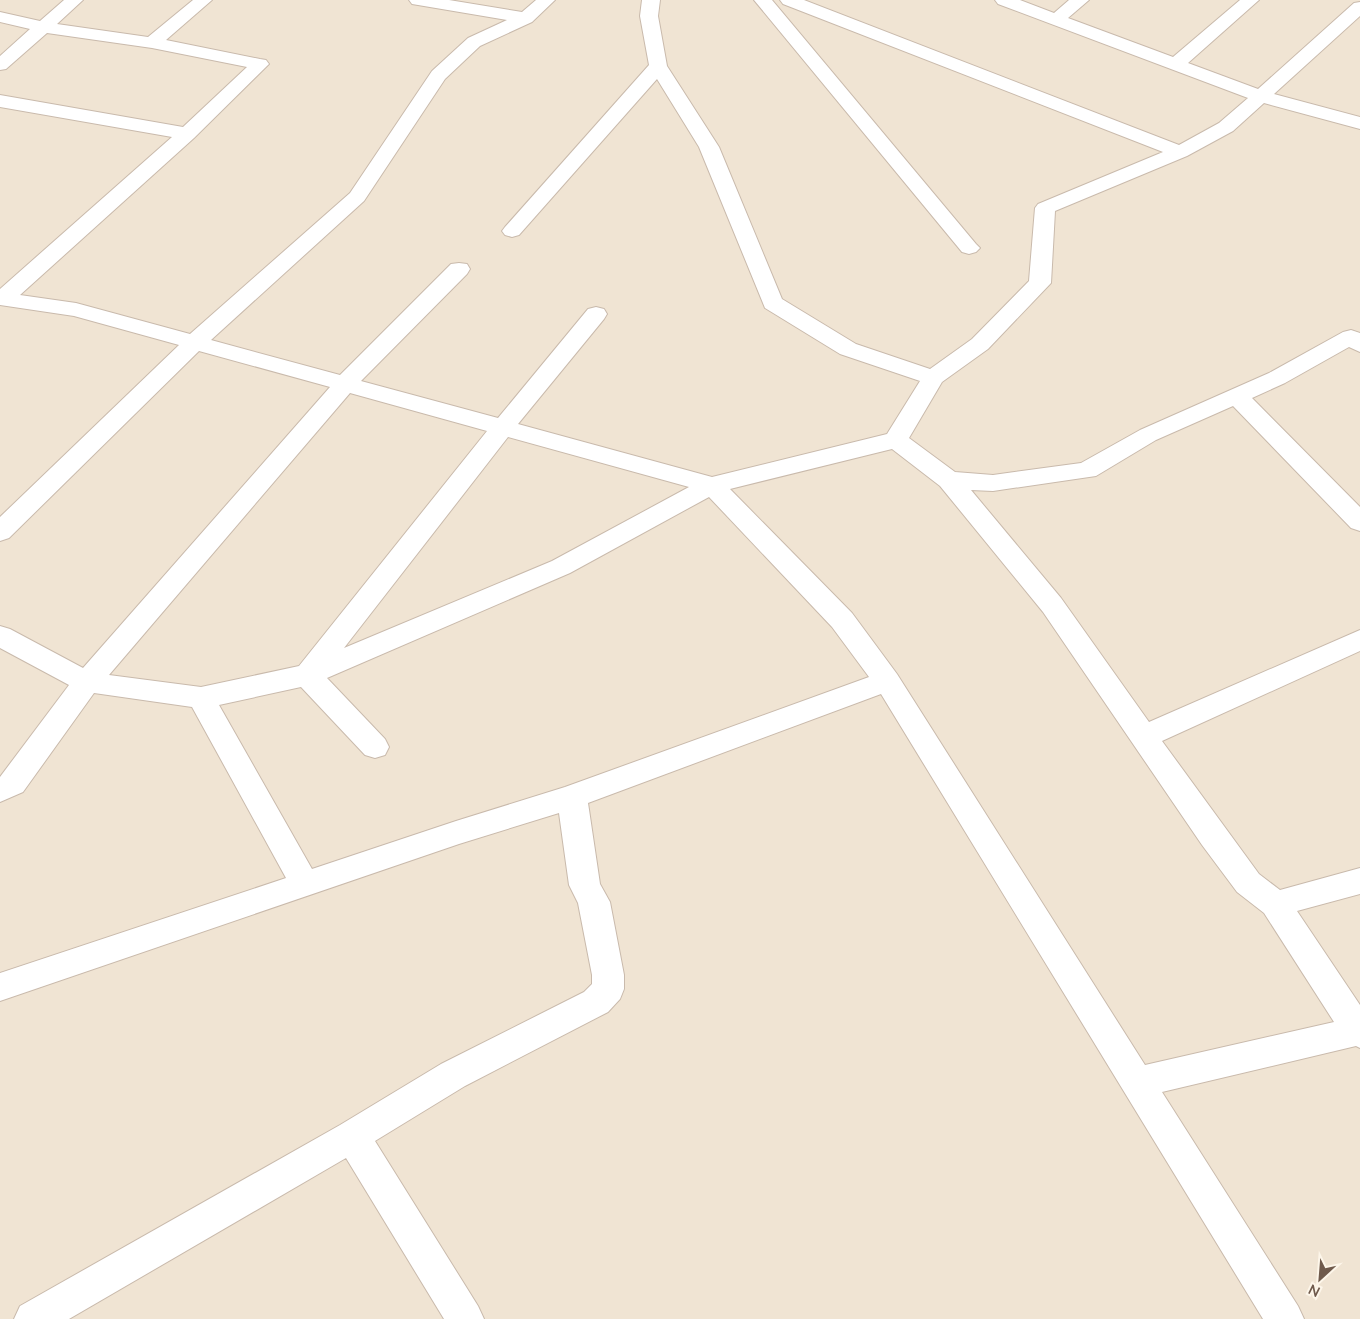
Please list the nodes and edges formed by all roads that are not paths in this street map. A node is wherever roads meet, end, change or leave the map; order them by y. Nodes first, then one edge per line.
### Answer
1 (74, 0) edge
2 (203, 0) edge
3 (418, 0) edge
4 (546, 0) edge
5 (651, 0) edge
6 (763, 0) edge
7 (790, 0) edge
8 (1004, 0) edge
9 (1080, 0) edge
10 (1250, 0) edge
11 (1360, 7) edge
12 (0, 17) edge
13 (526, 18) junction
14 (1054, 20) junction
15 (43, 27) junction
16 (152, 43) junction
17 (1176, 64) junction
18 (0, 65) edge
19 (658, 66) junction
20 (1260, 96) junction
21 (0, 101) edge
22 (1360, 123) edge
23 (187, 134) junction
24 (1180, 152) junction
25 (512, 231) dead end
26 (969, 248) dead end
27 (459, 269) dead end
28 (1, 298) edge
29 (596, 314) dead end
30 (1357, 338) edge
31 (195, 342) junction
32 (934, 378) junction
33 (346, 383) junction
34 (1236, 395) junction
35 (504, 426) junction
36 (896, 440) junction
37 (949, 480) junction
38 (712, 485) junction
39 (1360, 522) edge
40 (0, 532) edge
41 (0, 636) edge
42 (1360, 640) edge
43 (307, 675) junction
44 (887, 681) junction
45 (87, 682) junction
46 (201, 698) junction
47 (1144, 737) junction
48 (376, 747) dead end
49 (0, 790) edge
50 (572, 797) junction
51 (1360, 881) edge
52 (304, 884) junction
53 (1275, 904) junction
54 (0, 987) edge
55 (1359, 1032) edge
56 (1137, 1082) junction
57 (352, 1136) junction
58 (33, 1319) edge
59 (465, 1319) edge
60 (1285, 1319) edge

1 - 15 street
2 - 16 street
3 - 13 street
4 - 13 street
5 - 19 street
6 - 26 street
7 - 24 street
8 - 14 street
9 - 14 street
10 - 17 street
11 - 20 street
12 - 15 street
13 - 31 street
14 - 17 street
15 - 16 street
15 - 18 street
16 - 23 street
17 - 20 street
19 - 25 street
19 - 32 street
20 - 22 street
20 - 24 street
21 - 23 street
23 - 28 street
24 - 32 street
27 - 33 street
28 - 31 street
29 - 35 street
30 - 34 street
31 - 33 street
31 - 40 street
32 - 36 street
33 - 35 street
33 - 45 street
34 - 37 street
34 - 39 street
35 - 38 street
35 - 43 street
36 - 37 street
36 - 38 street
37 - 47 street
38 - 43 street
38 - 44 street
41 - 45 street
42 - 47 street
43 - 46 street
43 - 48 street
44 - 50 street
44 - 56 street
45 - 46 street
45 - 49 street
46 - 52 street
47 - 53 street
50 - 52 street
50 - 57 street
51 - 53 street
52 - 54 street
53 - 55 street
55 - 56 street
56 - 60 street
57 - 58 street
57 - 59 street

